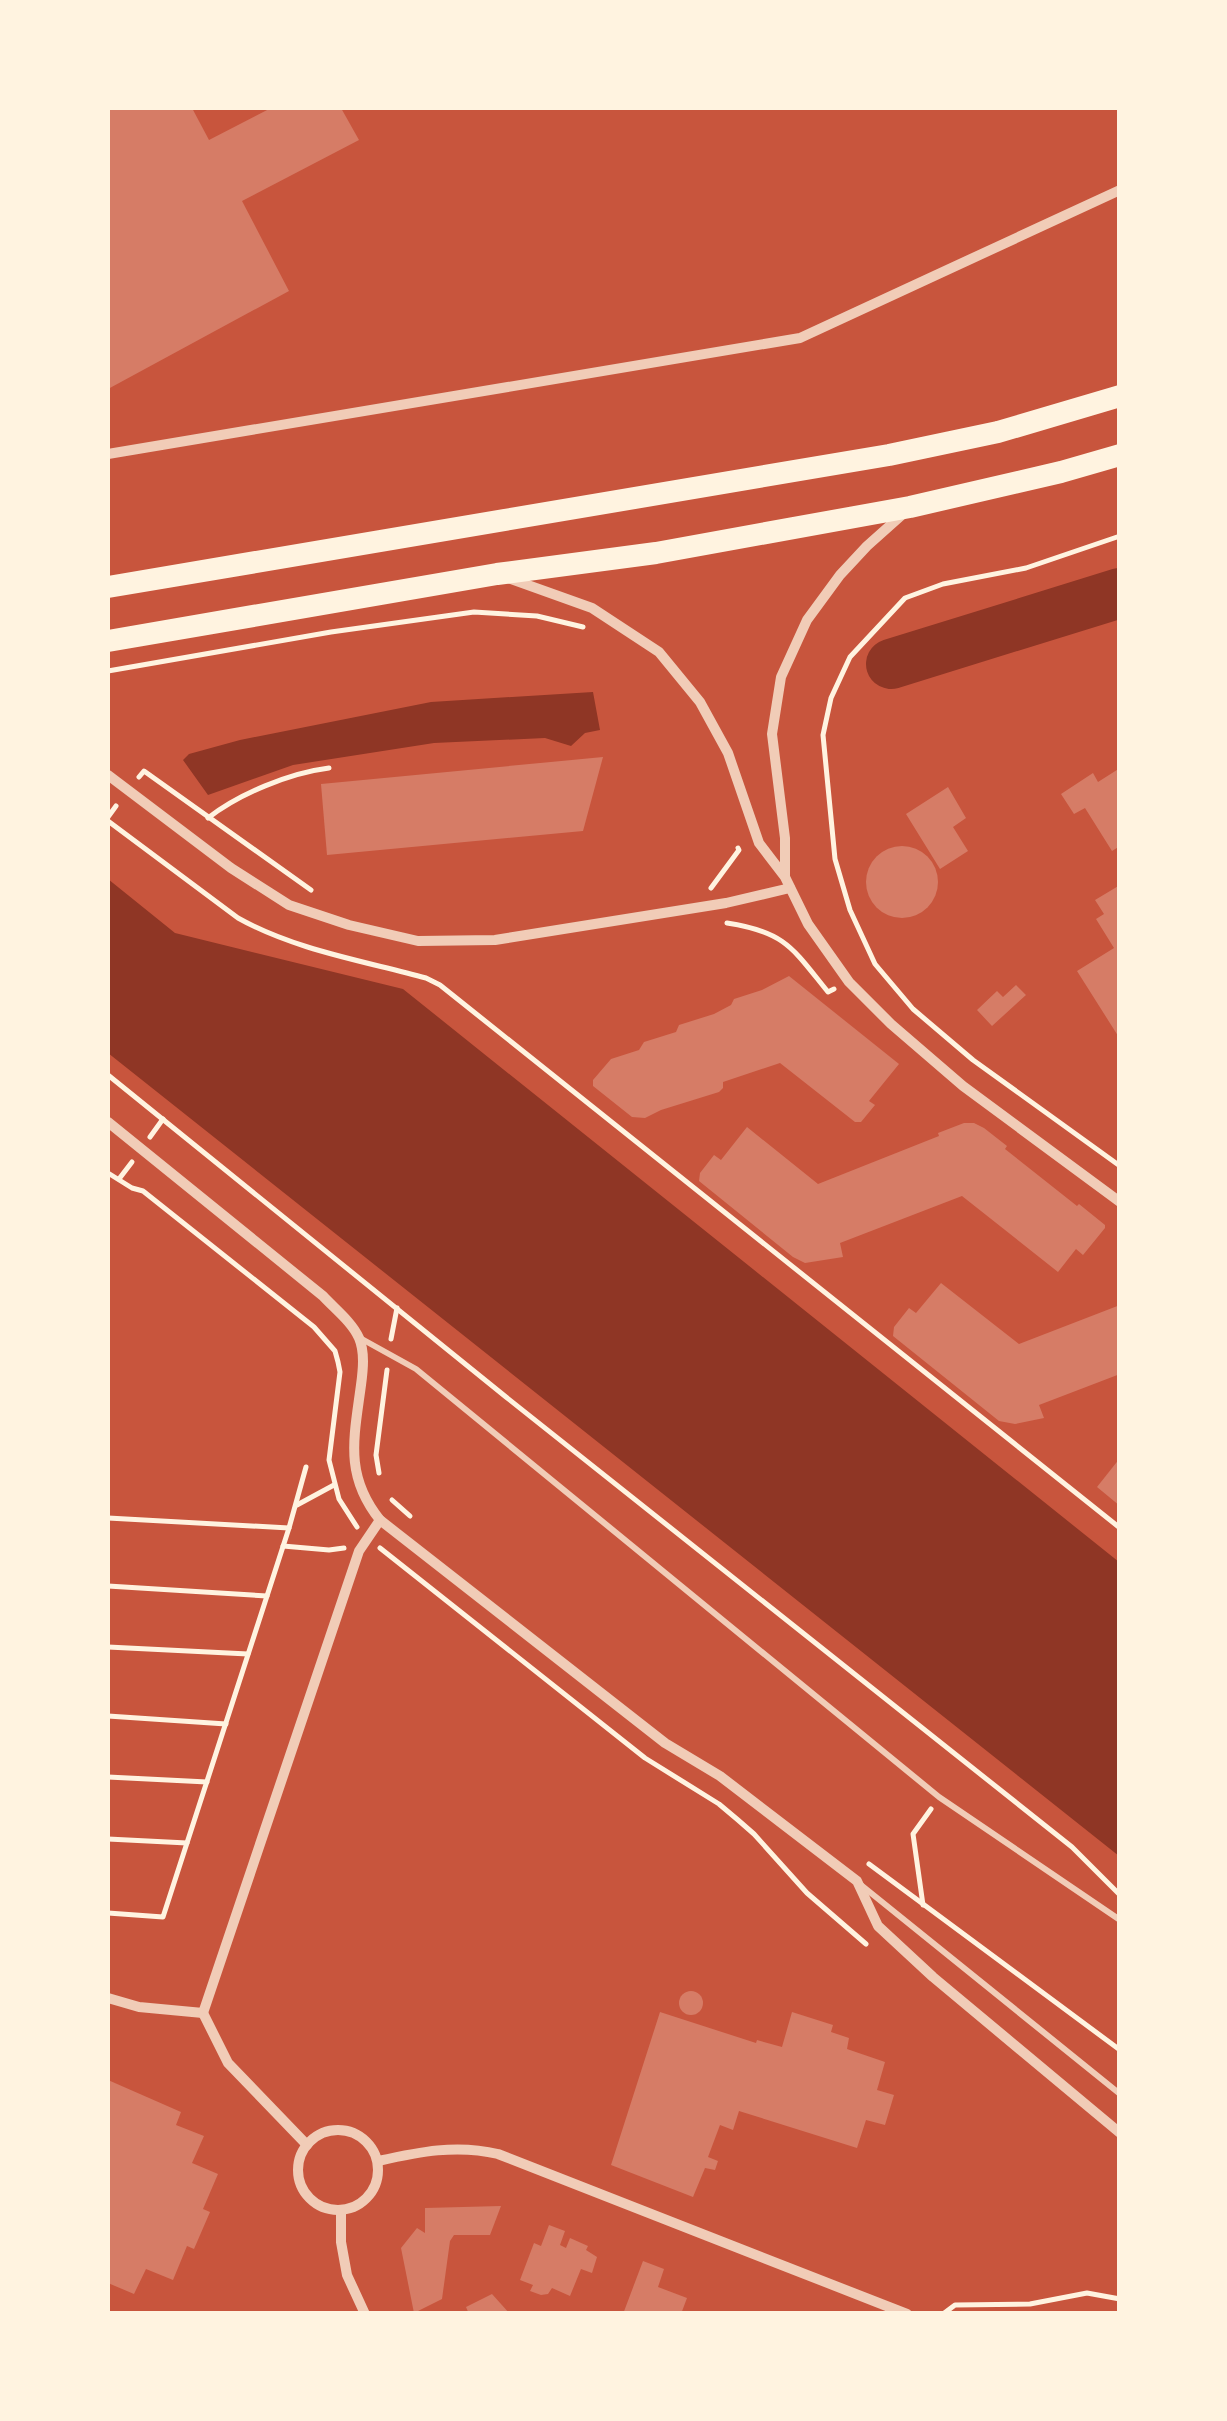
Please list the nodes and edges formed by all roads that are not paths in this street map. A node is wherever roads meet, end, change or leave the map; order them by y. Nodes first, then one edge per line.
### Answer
1 (1120, 190) edge
2 (1114, 396) edge
3 (108, 454) edge
4 (1120, 455) edge
5 (910, 507) junction
6 (498, 574) junction
7 (108, 587) edge
8 (108, 641) edge
9 (108, 775) edge
10 (787, 882) junction
11 (108, 1122) edge
12 (1120, 1202) edge
13 (360, 1338) junction
14 (380, 1520) junction
15 (856, 1882) junction
16 (1120, 1920) edge
17 (108, 1998) edge
18 (203, 2013) junction
19 (1120, 2094) edge
20 (1120, 2133) edge
21 (307, 2145) junction
22 (378, 2162) junction
23 (341, 2211) junction
24 (365, 2314) edge
25 (907, 2314) edge

1 - 3 street
2 - 7 highway
4 - 5 highway
5 - 6 highway
5 - 10 street
6 - 8 highway
6 - 10 street
9 - 10 street
10 - 12 street
11 - 13 street
13 - 14 street
13 - 16 lane
14 - 15 street
14 - 18 street
15 - 19 lane
15 - 20 street
17 - 18 street
18 - 21 street
21 - 22 street
21 - 23 street
22 - 23 street
22 - 25 street
23 - 24 street

